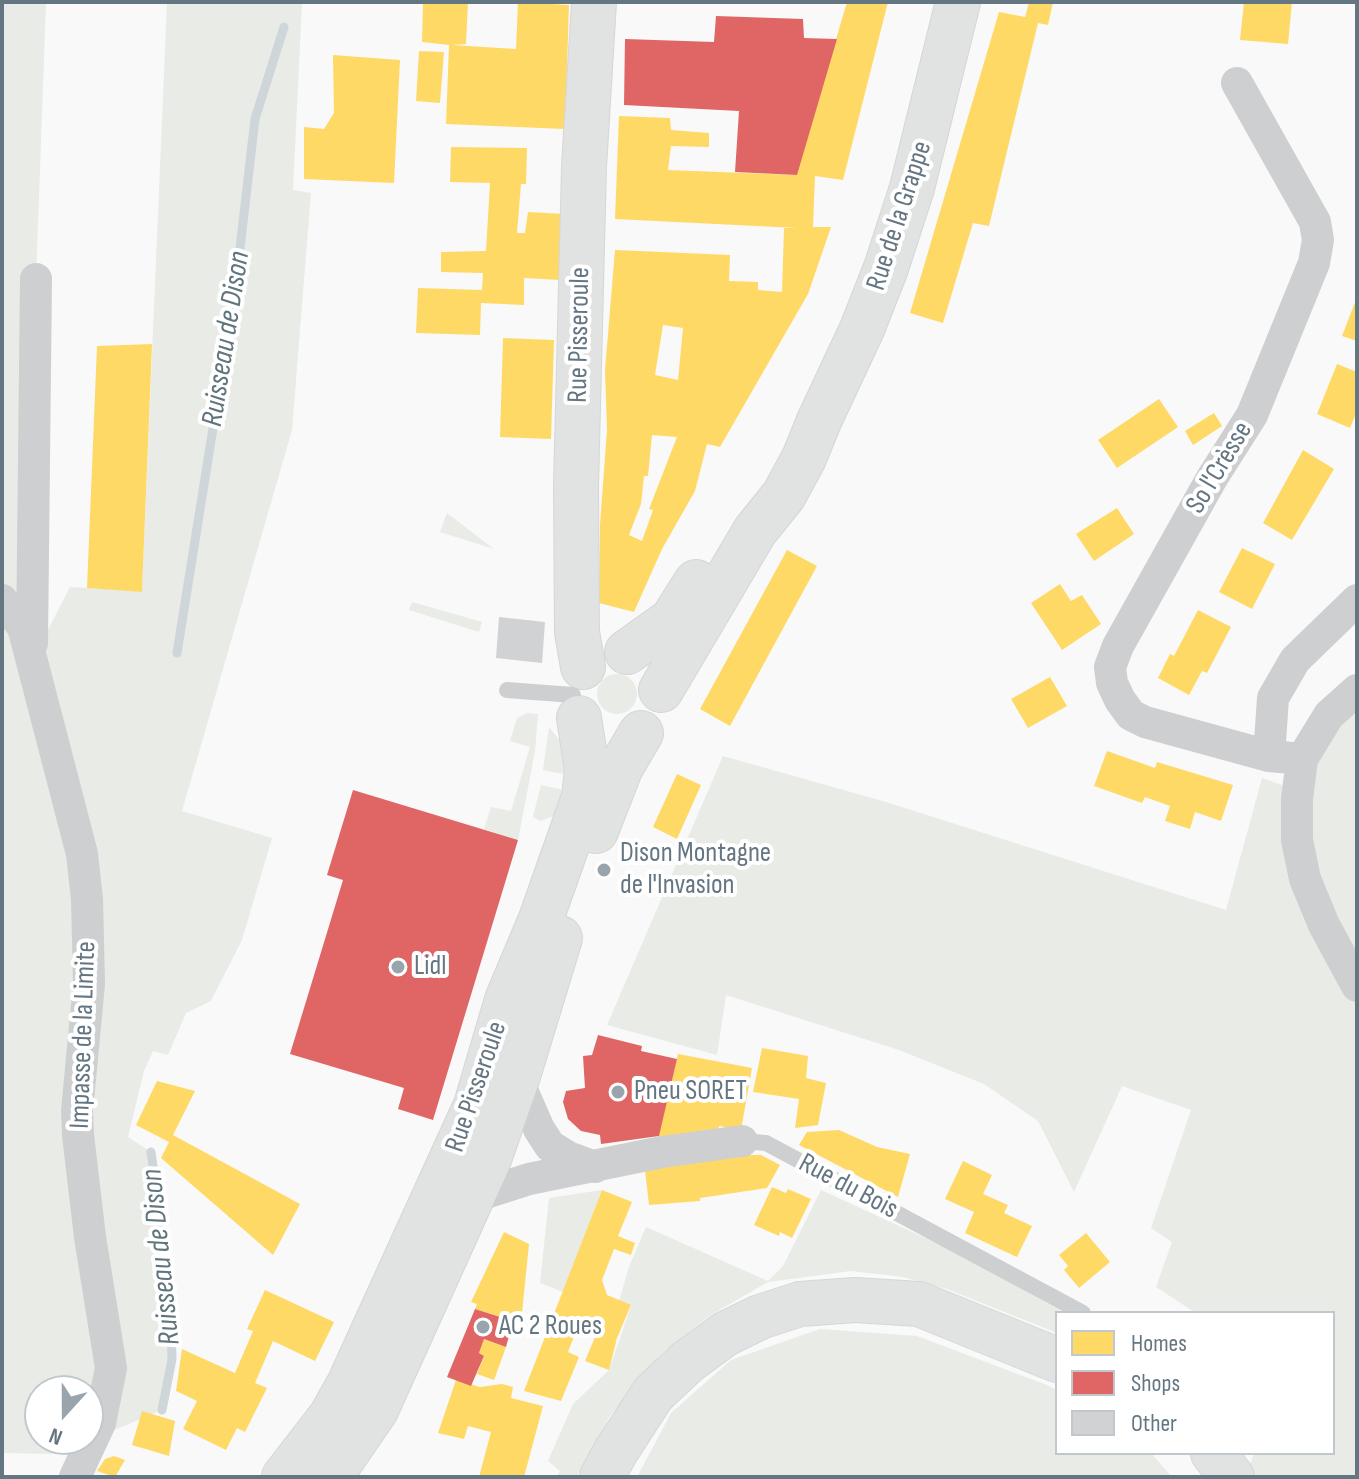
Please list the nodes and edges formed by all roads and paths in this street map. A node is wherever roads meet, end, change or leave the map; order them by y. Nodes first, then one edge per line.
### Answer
1 (594, 2) edge
2 (958, 2) edge
3 (1237, 83) dead end
4 (36, 279) dead end
5 (819, 421) junction
6 (2, 600) edge
7 (1357, 600) edge
8 (627, 652) junction
9 (32, 663) junction
10 (507, 690) dead end
11 (661, 690) junction
12 (1357, 690) edge
13 (578, 693) junction
14 (641, 733) junction
15 (1269, 756) junction
16 (1302, 759) junction
17 (1357, 986) edge
18 (517, 1079) junction
19 (742, 1141) joint
20 (595, 1167) junction
21 (473, 1197) junction
22 (1079, 1311) edge
23 (1055, 1359) edge
24 (75, 1477) edge
25 (284, 1477) edge
26 (330, 1477) edge
27 (602, 1477) edge

1 - 13 main road, Rue Pisseroule
2 - 5 main road, Rue de la Grappe
3 - 15 street, So l'Crèsse
4 - 9 street
5 - 8 main road, Rue de la Grappe
5 - 11 main road, Rue de la Grappe
6 - 9 street, Impasse de la Limite
7 - 15 street
8 - 11 main road
8 - 13 main road
9 - 24 street, Impasse de la Limite
10 - 13 lane
11 - 14 main road
12 - 16 street
13 - 14 main road
13 - 25 main road, Rue Pisseroule
14 - 18 main road, Rue Pisseroule
15 - 16 street, So l'Crèsse
16 - 17 street
18 - 20 street
18 - 21 main road, Rue Pisseroule
19 - 20 street, Rue du Bois
19 - 22 lane, Rue du Bois
20 - 21 street, Rue du Bois
21 - 26 main road, Rue Pisseroule
23 - 27 main road

